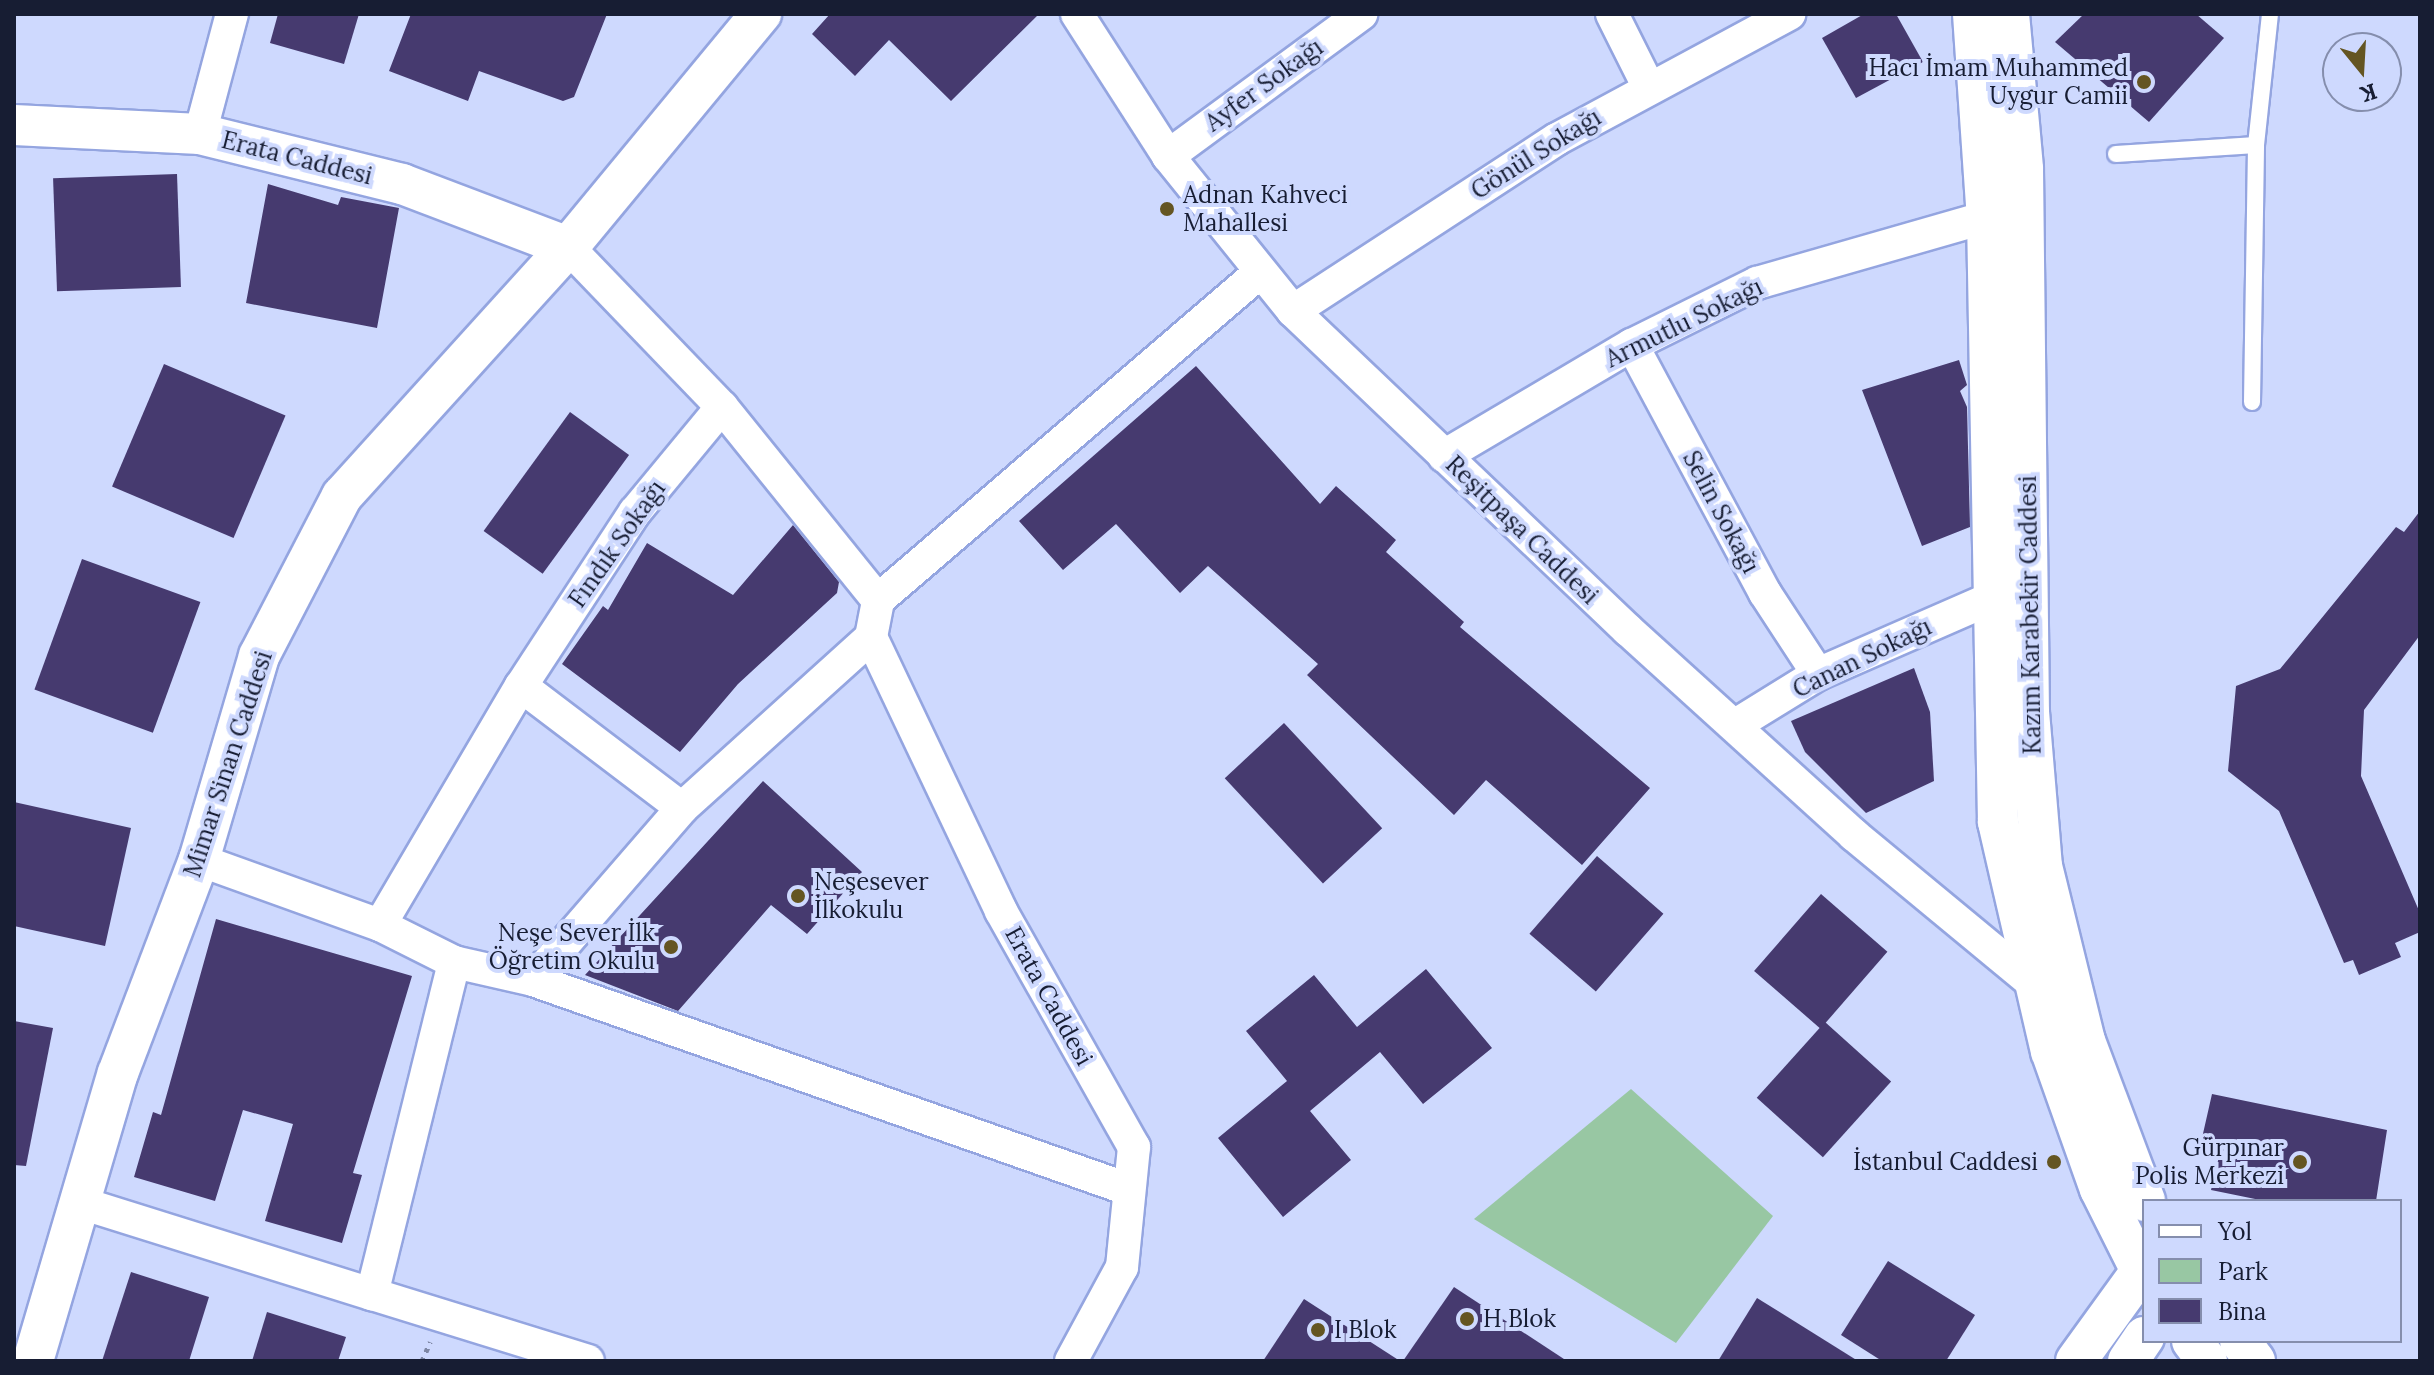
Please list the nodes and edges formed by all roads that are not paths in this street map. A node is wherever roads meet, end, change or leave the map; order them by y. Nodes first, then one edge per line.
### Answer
1 (232, 14) edge
2 (761, 14) edge
3 (1077, 14) edge
4 (1361, 14) edge
5 (1612, 14) edge
6 (1789, 14) edge
7 (1973, 14) edge
8 (2009, 14) edge
9 (2270, 14) edge
10 (1648, 86) junction
11 (14, 125) edge
12 (200, 134) junction
13 (2256, 145) junction
14 (2116, 154) dead end
15 (1168, 156) junction
16 (1987, 217) junction
17 (568, 247) junction
18 (1258, 274) junction
19 (1293, 311) junction
20 (1632, 345) junction
21 (2252, 402) dead end
22 (722, 407) junction
23 (1444, 456) junction
24 (1990, 599) junction
25 (878, 600) junction
26 (871, 637) junction
27 (1818, 674) junction
28 (521, 686) junction
29 (1737, 724) junction
30 (682, 808) junction
31 (199, 860) junction
32 (380, 925) junction
33 (454, 962) junction
34 (533, 980) junction
35 (2050, 981) junction
36 (1125, 1188) junction
37 (2144, 1199) edge
38 (81, 1203) junction
39 (2142, 1271) edge
40 (372, 1294) junction
41 (2142, 1340) edge
42 (2194, 1343) edge
43 (2242, 1343) edge
44 (33, 1361) edge
45 (588, 1361) edge
46 (1071, 1361) edge
47 (2076, 1361) edge
48 (2128, 1361) edge
49 (2207, 1361) edge
50 (2255, 1361) edge

1 - 12 street
2 - 17 street, Mimar Sinan Caddesi
3 - 15 street, Reşitpaşa Caddesi
4 - 15 street, Ayfer Sokağı
5 - 10 street
6 - 10 street, Gönül Sokağı
7 - 16 street
8 - 35 street, Kazım Karabekir Caddesi
9 - 13 lane
10 - 19 street, Gönül Sokağı
11 - 12 street, Erata Caddesi
12 - 17 street, Erata Caddesi
13 - 14 lane
13 - 21 lane
15 - 18 street, Reşitpaşa Caddesi
16 - 20 street, Armutlu Sokağı
16 - 24 street
17 - 22 street
17 - 31 street, Mimar Sinan Caddesi
18 - 19 street, Reşitpaşa Caddesi
18 - 25 street
19 - 23 street, Reşitpaşa Caddesi
20 - 23 street, Armutlu Sokağı
20 - 27 street, Selin Sokağı
22 - 25 street
22 - 28 street, Fındık Sokağı
23 - 29 street, Reşitpaşa Caddesi
24 - 27 street, Canan Sokağı
24 - 35 street
25 - 26 street
26 - 30 street
26 - 36 street, Erata Caddesi
27 - 29 street, Canan Sokağı
28 - 30 street
28 - 32 street, Fındık Sokağı
29 - 35 street, Reşitpaşa Caddesi
30 - 34 street
31 - 32 street
31 - 38 street, Mimar Sinan Caddesi
32 - 33 street
33 - 34 street
33 - 40 street
34 - 36 street
35 - 37 street, Kazım Karabekir Caddesi
35 - 39 street
36 - 46 street, Erata Caddesi
38 - 40 street
38 - 44 street, Mimar Sinan Caddesi
39 - 47 street
40 - 45 street
41 - 48 street
42 - 49 street
43 - 50 street

